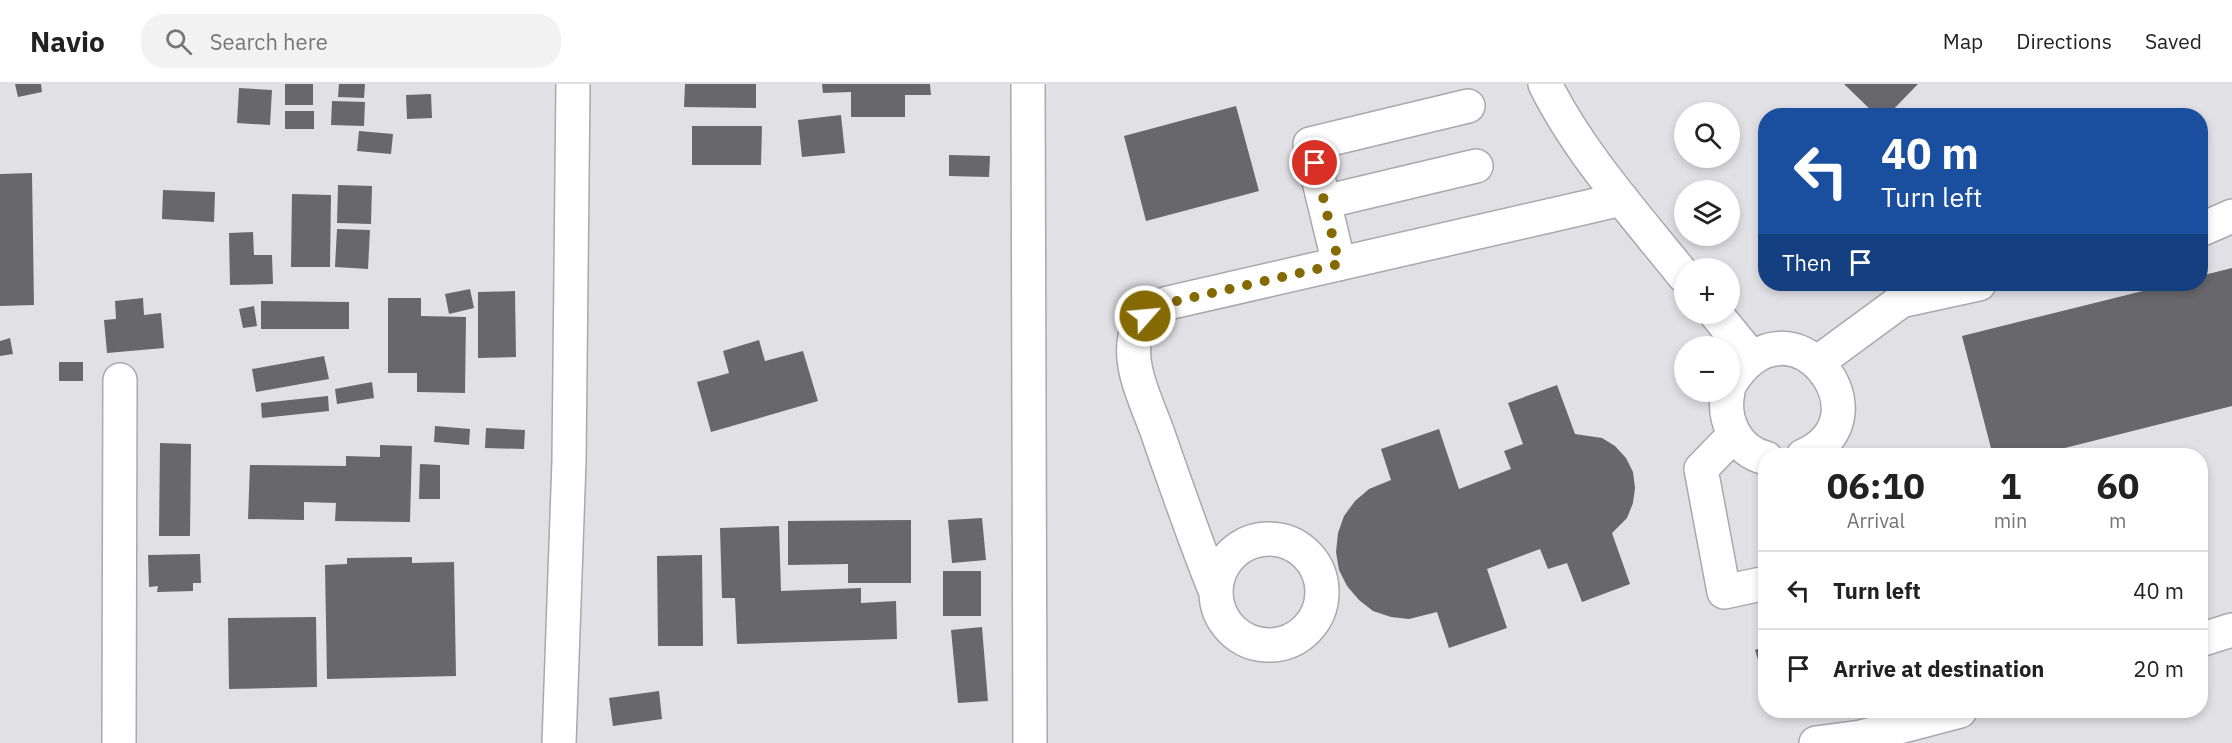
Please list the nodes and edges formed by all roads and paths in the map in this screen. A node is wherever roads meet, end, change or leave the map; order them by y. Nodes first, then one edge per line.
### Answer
1 (573, 84) edge
2 (1028, 84) edge
3 (1545, 84) edge
4 (1468, 106) dead end
5 (1476, 166) dead end
6 (1622, 199) junction
7 (1324, 202) junction
8 (2232, 216) edge
9 (2208, 226) edge
10 (1339, 264) junction
11 (1674, 264) edge
12 (1947, 291) edge
13 (1724, 324) edge
14 (1752, 358) junction
15 (1818, 362) junction
16 (1740, 367) edge
17 (120, 380) dead end
18 (1726, 402) edge
19 (1734, 435) junction
20 (1816, 448) edge
21 (1758, 454) edge
22 (1758, 585) edge
23 (1215, 590) dead end
24 (2232, 630) edge
25 (2208, 638) edge
26 (1933, 718) edge
27 (119, 743) edge
28 (559, 743) edge
29 (1030, 743) edge
30 (1816, 743) edge

1 - 28 street
2 - 29 street
3 - 6 street
4 - 7 street
5 - 7 street
6 - 10 street
6 - 11 street
7 - 10 street
8 - 9 street
10 - 23 street
12 - 15 street
13 - 14 street
14 - 15 street
14 - 16 street
15 - 20 street
17 - 27 street
18 - 19 street
19 - 21 street
19 - 22 street
24 - 25 street
26 - 30 street

